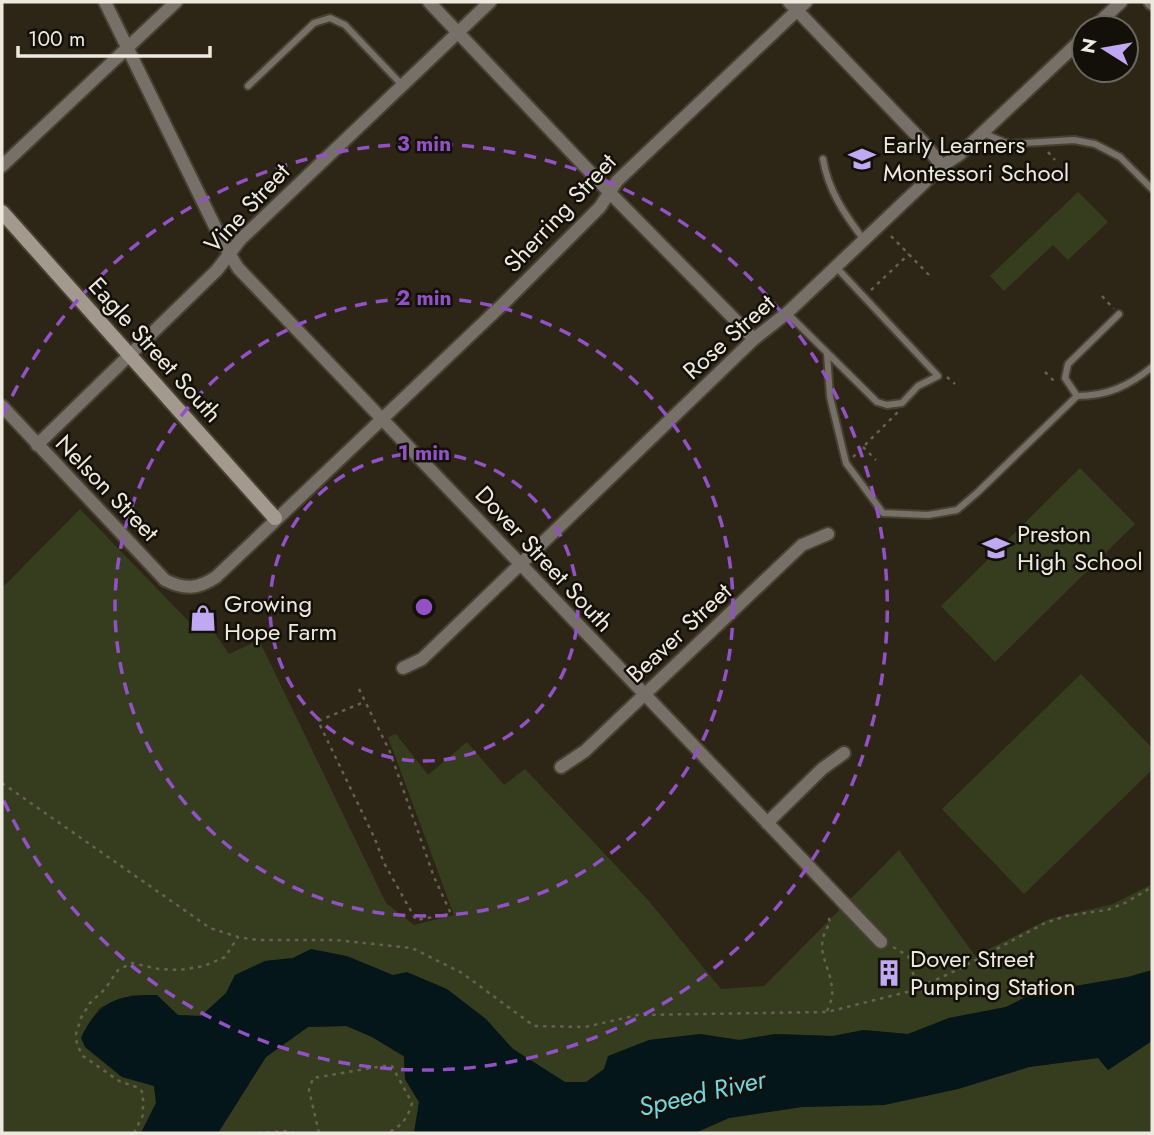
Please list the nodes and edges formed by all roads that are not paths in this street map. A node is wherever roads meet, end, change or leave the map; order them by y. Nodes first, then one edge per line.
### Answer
1 (105, 2) edge
2 (176, 2) edge
3 (429, 2) edge
4 (490, 2) edge
5 (1121, 2) edge
6 (797, 4) edge
7 (1108, 14) edge
8 (458, 32) junction
9 (128, 48) junction
10 (1070, 50) edge
11 (402, 85) junction
12 (248, 86) dead end
13 (983, 133) junction
14 (823, 159) dead end
15 (2, 166) edge
16 (942, 166) junction
17 (1152, 189) edge
18 (610, 193) junction
19 (2, 212) edge
20 (864, 240) junction
21 (230, 254) junction
22 (836, 267) junction
23 (787, 313) junction
24 (1119, 314) road end
25 (754, 339) junction
26 (827, 353) junction
27 (129, 356) junction
28 (1152, 367) edge
29 (1077, 396) junction
30 (2, 407) edge
31 (382, 419) junction
32 (37, 445) junction
33 (275, 518) junction
34 (828, 534) dead end
35 (521, 564) junction
36 (189, 588) joint
37 (403, 668) dead end
38 (644, 694) junction
39 (844, 753) dead end
40 (561, 767) dead end
41 (766, 823) junction
42 (881, 942) road end

1 - 9 street, Dover Street South
2 - 9 street
3 - 8 street
4 - 8 street, Vine Street
5 - 7 street
6 - 16 street
6 - 18 street, Sherring Street
8 - 11 street, Vine Street
8 - 18 street
9 - 15 street
9 - 21 street, Dover Street South
10 - 13 street, Rose Street
11 - 12 lane
11 - 21 street, Vine Street
13 - 16 street, Rose Street
13 - 17 lane
14 - 20 lane
16 - 20 street, Rose Street
18 - 25 street
18 - 31 street, Sherring Street
19 - 27 street, Eagle Street South
20 - 22 street, Rose Street
21 - 27 street, Vine Street
21 - 31 street, Dover Street South
22 - 23 street, Rose Street
22 - 26 lane
23 - 25 street, Rose Street
23 - 26 lane
24 - 29 lane
25 - 35 street, Rose Street
26 - 29 lane
27 - 32 street, Vine Street
27 - 33 street, Eagle Street South
28 - 29 lane
30 - 32 street, Nelson Street
31 - 33 street, Sherring Street
31 - 35 street, Dover Street South
32 - 36 street, Nelson Street
33 - 36 street, Sherring Street
34 - 38 street, Beaver Street
35 - 37 street, Rose Street
35 - 38 street, Dover Street South
38 - 40 street, Beaver Street
38 - 41 street, Dover Street South
39 - 41 street
41 - 42 street, Dover Street South

